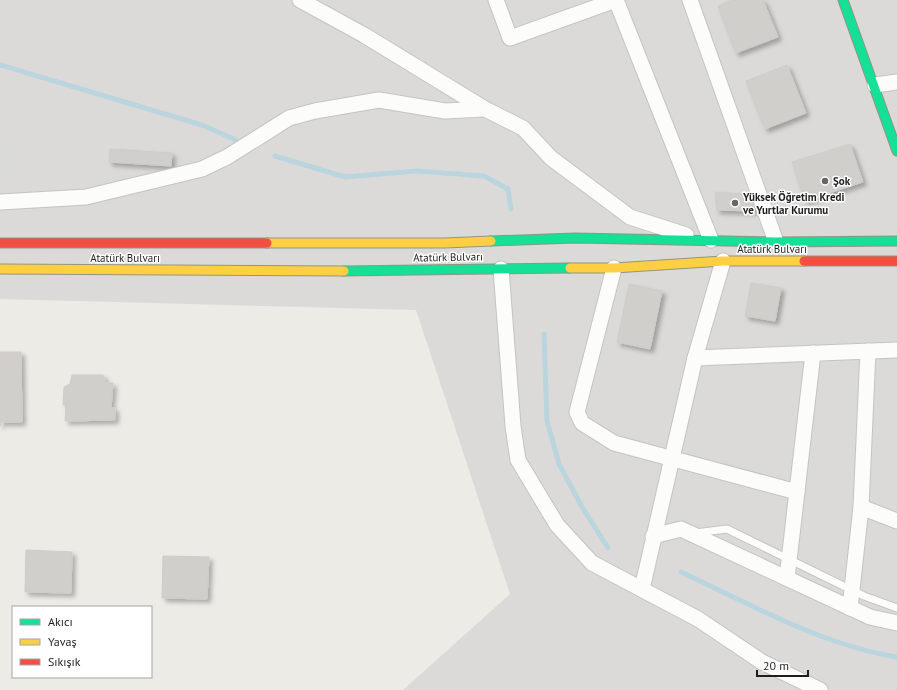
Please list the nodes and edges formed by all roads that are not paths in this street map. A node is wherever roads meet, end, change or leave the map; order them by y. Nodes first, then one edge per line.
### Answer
1 (300, 0) edge
2 (496, 0) edge
3 (616, 0) edge
4 (690, 0) edge
5 (843, 0) edge
6 (897, 82) edge
7 (875, 85) junction
8 (485, 109) junction
9 (897, 151) edge
10 (0, 202) edge
11 (707, 240) junction
12 (897, 241) edge
13 (776, 242) junction
14 (0, 243) edge
15 (723, 261) junction
16 (897, 261) edge
17 (614, 268) junction
18 (0, 269) edge
19 (501, 269) junction
20 (897, 350) edge
21 (868, 351) junction
22 (813, 353) junction
23 (695, 358) junction
24 (671, 458) junction
25 (797, 492) junction
26 (861, 507) junction
27 (897, 521) edge
28 (691, 534) junction
29 (653, 536) junction
30 (789, 559) junction
31 (787, 578) junction
32 (642, 588) junction
33 (852, 590) junction
34 (850, 608) junction
35 (897, 608) edge
36 (897, 623) edge
37 (820, 690) edge

1 - 8 street
2 - 3 street
3 - 11 street
4 - 13 street
5 - 7 main road
6 - 7 street
7 - 9 main road
8 - 10 street
8 - 11 street
11 - 13 main road, Atatürk Bulvarı
11 - 14 main road, Atatürk Bulvarı
12 - 13 main road, Atatürk Bulvarı
15 - 16 main road, Atatürk Bulvarı
15 - 17 main road, Atatürk Bulvarı
15 - 23 street
17 - 19 main road, Atatürk Bulvarı
17 - 24 street
18 - 19 main road, Atatürk Bulvarı
19 - 32 street
20 - 21 street
21 - 22 street
21 - 26 street
22 - 23 street
22 - 25 street
23 - 24 street
24 - 25 street
24 - 29 street
25 - 30 street
26 - 27 street
26 - 33 street
28 - 29 street
28 - 30 lane
28 - 31 street
29 - 32 street
30 - 31 street
30 - 33 lane
31 - 34 street
32 - 37 street
33 - 34 street
33 - 35 lane
34 - 36 street

